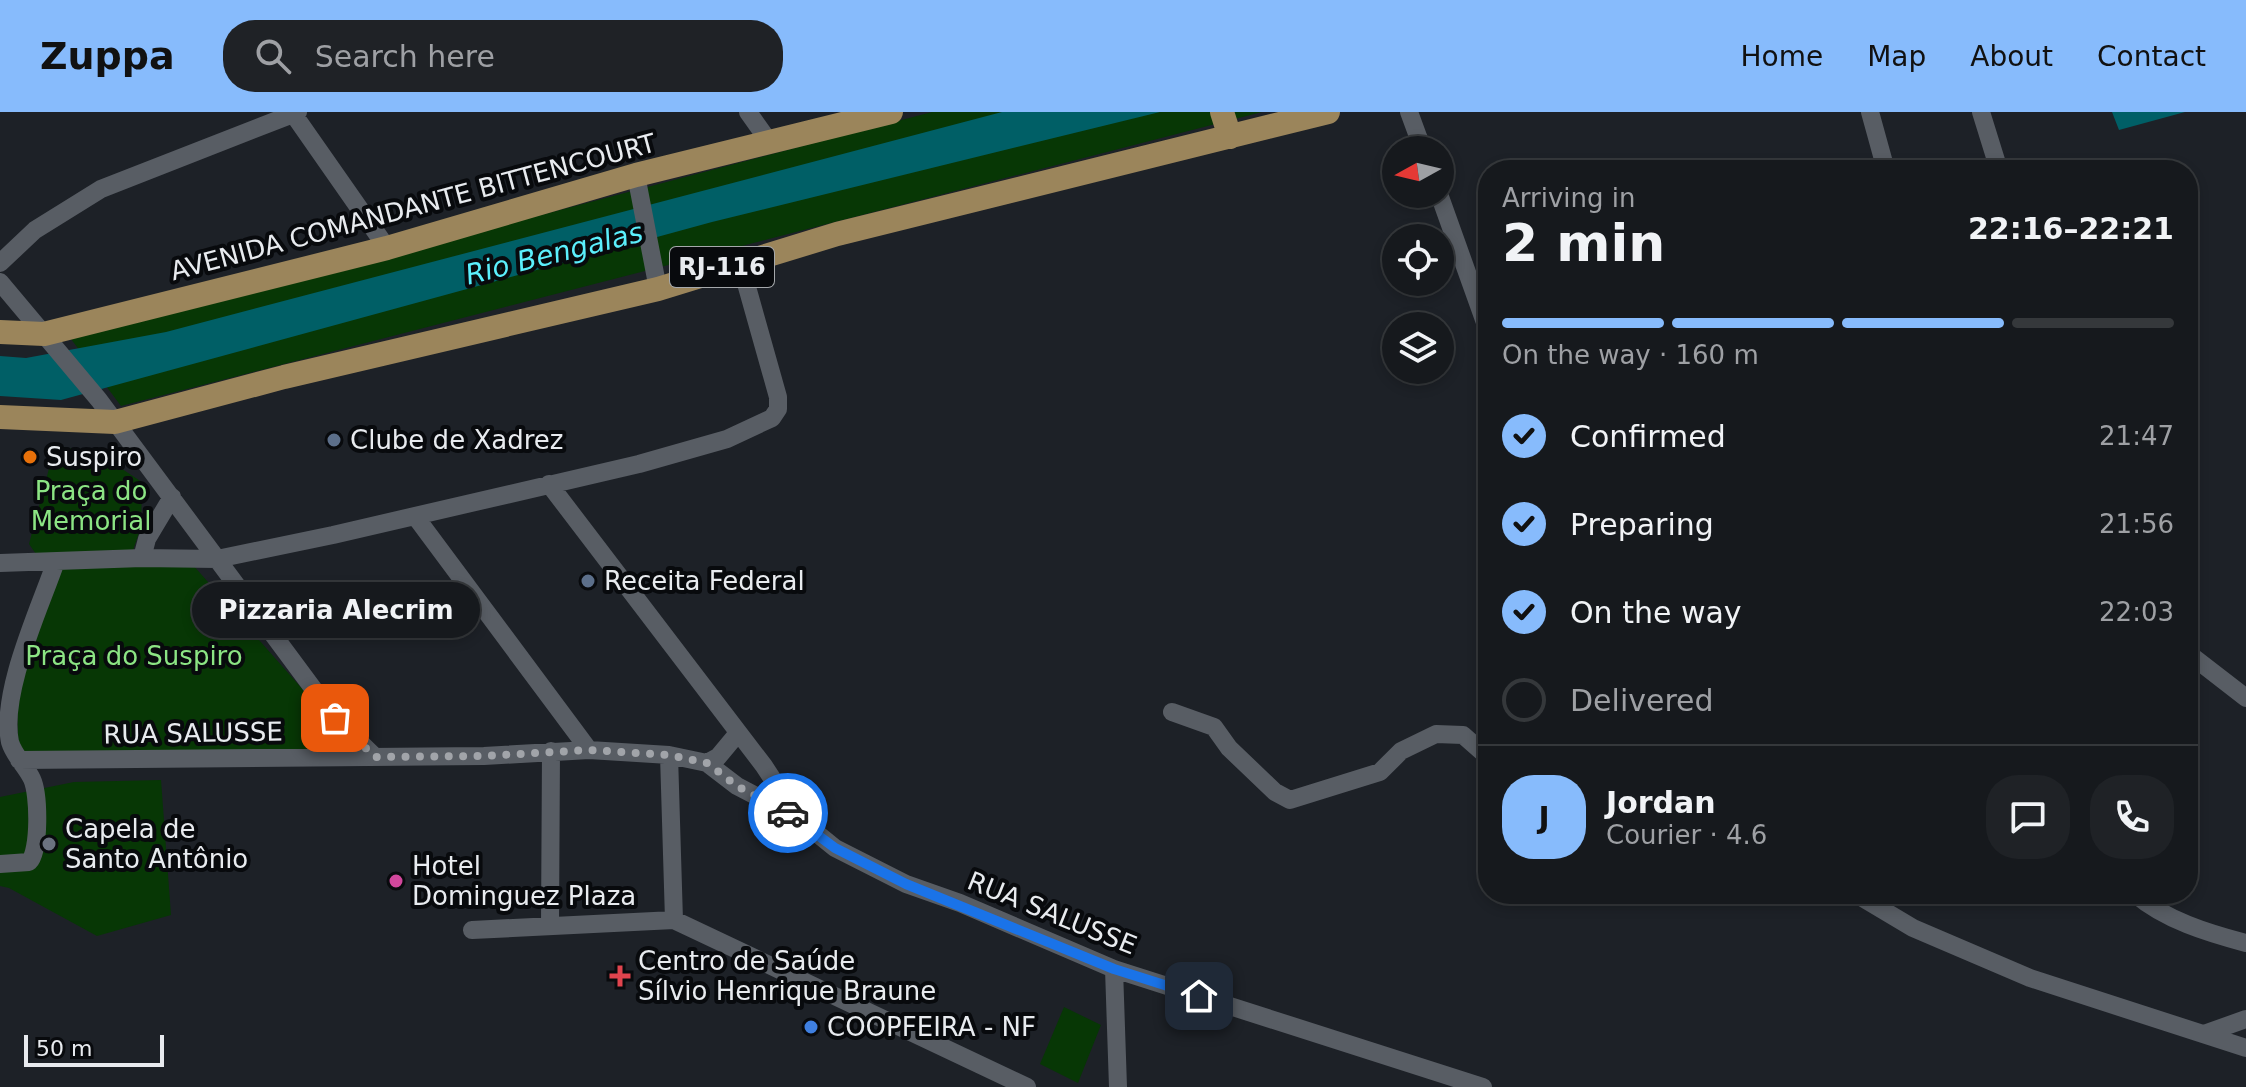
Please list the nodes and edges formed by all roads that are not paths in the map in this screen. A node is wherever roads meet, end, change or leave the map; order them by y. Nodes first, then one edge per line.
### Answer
1 (748, 112) edge
2 (891, 112) edge
3 (1328, 112) edge
4 (1409, 112) edge
5 (1870, 112) edge
6 (1981, 112) edge
7 (294, 113) edge
8 (1225, 121) edge
9 (1418, 136) edge
10 (770, 143) junction
11 (1883, 160) edge
12 (1996, 160) edge
13 (636, 175) junction
14 (1444, 208) edge
15 (387, 248) junction
16 (740, 262) junction
17 (0, 263) edge
18 (0, 282) edge
19 (658, 289) junction
20 (1478, 303) edge
21 (0, 332) edge
22 (50, 341) junction
23 (0, 417) edge
24 (115, 422) junction
25 (549, 484) junction
26 (172, 497) junction
27 (415, 516) junction
28 (142, 558) junction
29 (217, 559) junction
30 (0, 563) edge
31 (55, 564) junction
32 (2198, 661) edge
33 (2246, 698) edge
34 (1172, 712) dead end
35 (738, 733) junction
36 (1478, 748) edge
37 (589, 750) junction
38 (551, 751) junction
39 (669, 755) junction
40 (375, 757) junction
41 (19, 760) junction
42 (707, 763) junction
43 (798, 818) junction
44 (0, 864) edge
45 (1873, 904) edge
46 (2146, 904) edge
47 (674, 920) junction
48 (550, 925) junction
49 (472, 930) dead end
50 (2246, 943) edge
51 (1114, 969) junction
52 (2246, 1019) edge
53 (2204, 1034) junction
54 (2246, 1048) edge
55 (1027, 1087) edge
56 (1118, 1087) edge
57 (1483, 1087) edge

1 - 10 street
2 - 10 main road, AVENIDA COMANDANTE BITTENCOURT
3 - 8 main road, RJ-116
4 - 9 street
5 - 11 street
6 - 12 street
7 - 15 street
7 - 17 street
8 - 16 main road, RJ-116
10 - 13 main road, AVENIDA COMANDANTE BITTENCOURT
13 - 15 main road, AVENIDA COMANDANTE BITTENCOURT
13 - 19 street
14 - 20 street
15 - 22 main road, AVENIDA COMANDANTE BITTENCOURT
16 - 19 main road, RJ-116
16 - 25 street
18 - 22 street
19 - 24 main road, RJ-116
21 - 22 main road, AVENIDA COMANDANTE BITTENCOURT
22 - 24 street
23 - 24 main road, RJ-116
24 - 26 street
25 - 27 street
25 - 35 street
26 - 28 street
26 - 29 street
27 - 29 street
27 - 37 street
28 - 29 street
28 - 31 street
29 - 40 street
30 - 31 street
31 - 41 street
32 - 33 street
34 - 36 street
35 - 42 street
35 - 43 street
37 - 38 street, RUA SALUSSE
37 - 39 street, RUA SALUSSE
38 - 40 street, RUA SALUSSE
38 - 48 street
39 - 42 street, RUA SALUSSE
39 - 47 street
40 - 41 street, RUA SALUSSE
41 - 44 street
42 - 43 street
43 - 51 street, RUA SALUSSE
45 - 53 street
46 - 50 street
47 - 48 street
47 - 55 street
48 - 49 street
51 - 56 street
51 - 57 street, RUA SALUSSE
52 - 53 street
53 - 54 street

